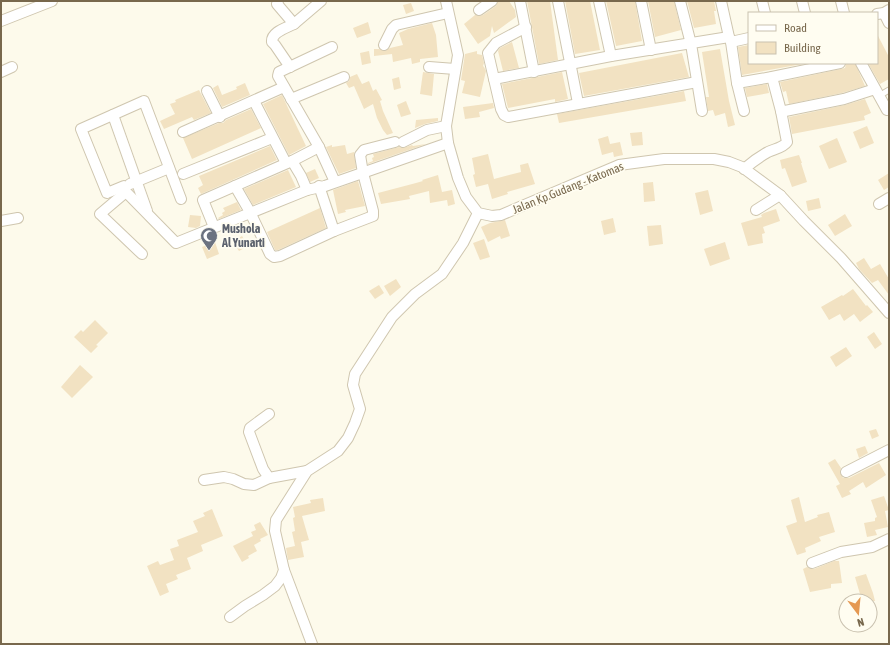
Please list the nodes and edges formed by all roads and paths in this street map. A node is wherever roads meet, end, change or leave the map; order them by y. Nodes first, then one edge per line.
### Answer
1 (52, 1) edge
2 (278, 1) edge
3 (321, 1) edge
4 (446, 1) edge
5 (492, 1) edge
6 (520, 1) edge
7 (558, 1) edge
8 (599, 1) edge
9 (641, 1) edge
10 (680, 1) edge
11 (721, 1) edge
12 (762, 1) edge
13 (802, 1) edge
14 (841, 1) edge
15 (479, 10) dead end
16 (765, 12) edge
17 (805, 12) edge
18 (844, 12) edge
19 (883, 12) edge
20 (448, 13) junction
21 (1, 20) edge
22 (889, 23) edge
23 (294, 24) junction
24 (526, 27) junction
25 (748, 38) edge
26 (730, 40) junction
27 (690, 44) junction
28 (384, 45) dead end
29 (332, 47) dead end
30 (651, 50) junction
31 (611, 56) junction
32 (835, 64) edge
33 (862, 64) edge
34 (571, 65) junction
35 (12, 67) dead end
36 (290, 67) junction
37 (429, 67) dead end
38 (455, 69) junction
39 (1, 72) edge
40 (534, 72) junction
41 (344, 77) dead end
42 (772, 78) junction
43 (494, 79) junction
44 (697, 82) junction
45 (738, 83) junction
46 (284, 87) junction
47 (207, 90) dead end
48 (889, 90) edge
49 (877, 93) junction
50 (291, 99) junction
51 (254, 101) junction
52 (578, 103) junction
53 (702, 110) dead end
54 (887, 110) dead end
55 (744, 111) dead end
56 (781, 111) junction
57 (112, 115) junction
58 (220, 117) junction
59 (446, 126) junction
60 (183, 132) dead end
61 (272, 138) junction
62 (448, 143) junction
63 (319, 147) junction
64 (289, 162) junction
65 (169, 168) junction
66 (744, 168) junction
67 (362, 173) junction
68 (183, 174) dead end
69 (136, 181) junction
70 (335, 182) junction
71 (235, 186) junction
72 (319, 186) junction
73 (125, 189) junction
74 (307, 190) junction
75 (107, 193) junction
76 (780, 195) junction
77 (889, 198) edge
78 (181, 199) dead end
79 (879, 204) dead end
80 (109, 206) junction
81 (756, 210) dead end
82 (250, 212) junction
83 (478, 213) junction
84 (148, 214) junction
85 (18, 218) dead end
86 (1, 221) edge
87 (214, 227) junction
88 (334, 231) junction
89 (142, 254) dead end
90 (889, 313) edge
91 (269, 414) dead end
92 (889, 450) edge
93 (307, 470) junction
94 (846, 472) dead end
95 (268, 478) junction
96 (204, 480) dead end
97 (889, 539) edge
98 (812, 563) dead end
99 (284, 570) junction
100 (230, 617) dead end
101 (312, 644) edge

1 - 21 street
2 - 23 street
3 - 23 street
4 - 20 street
5 - 15 street
6 - 24 street
7 - 34 street
8 - 31 street
9 - 30 street
10 - 27 street
11 - 26 street
12 - 16 street
13 - 17 street
14 - 18 street
19 - 22 street
20 - 28 street
20 - 38 street
23 - 36 street
24 - 40 street
24 - 43 street
25 - 26 street
26 - 27 street
26 - 45 street
27 - 30 street
27 - 44 street
29 - 36 street
30 - 31 street
31 - 34 street
32 - 42 street
33 - 49 street
34 - 40 street
34 - 52 street
35 - 39 street
36 - 46 street
37 - 38 street
38 - 59 street
40 - 43 street
41 - 50 street
42 - 45 street
42 - 56 street
43 - 52 street
44 - 52 street
44 - 53 street
45 - 55 street
46 - 50 street
46 - 51 street
47 - 58 street
48 - 49 lane
49 - 54 street
49 - 56 street
50 - 63 street
51 - 58 street
51 - 61 street
56 - 66 street
57 - 65 street
57 - 69 street
57 - 75 street
58 - 60 street
59 - 62 street
59 - 67 street
61 - 64 street
61 - 68 street
62 - 67 street
62 - 83 street
63 - 64 street
63 - 70 street
64 - 71 street
64 - 74 street
65 - 69 street
65 - 78 street
66 - 76 street, Jalan Kp.Gudang - Katomas
66 - 83 street, Jalan Kp.Gudang - Katomas
67 - 70 street
67 - 88 street
69 - 73 street
69 - 84 street
70 - 72 street
71 - 82 street
71 - 87 street
72 - 74 street
72 - 88 street
73 - 75 street
73 - 80 street
73 - 84 street
74 - 82 street
75 - 80 street
76 - 81 street
76 - 90 street, Jalan Kp.Gudang - Katomas
77 - 79 street
80 - 89 street
82 - 87 street
82 - 88 street
83 - 93 street
84 - 87 street
85 - 86 street
91 - 95 street
92 - 94 street
93 - 95 street
93 - 99 street
95 - 96 street
97 - 98 street
99 - 100 street
99 - 101 street

